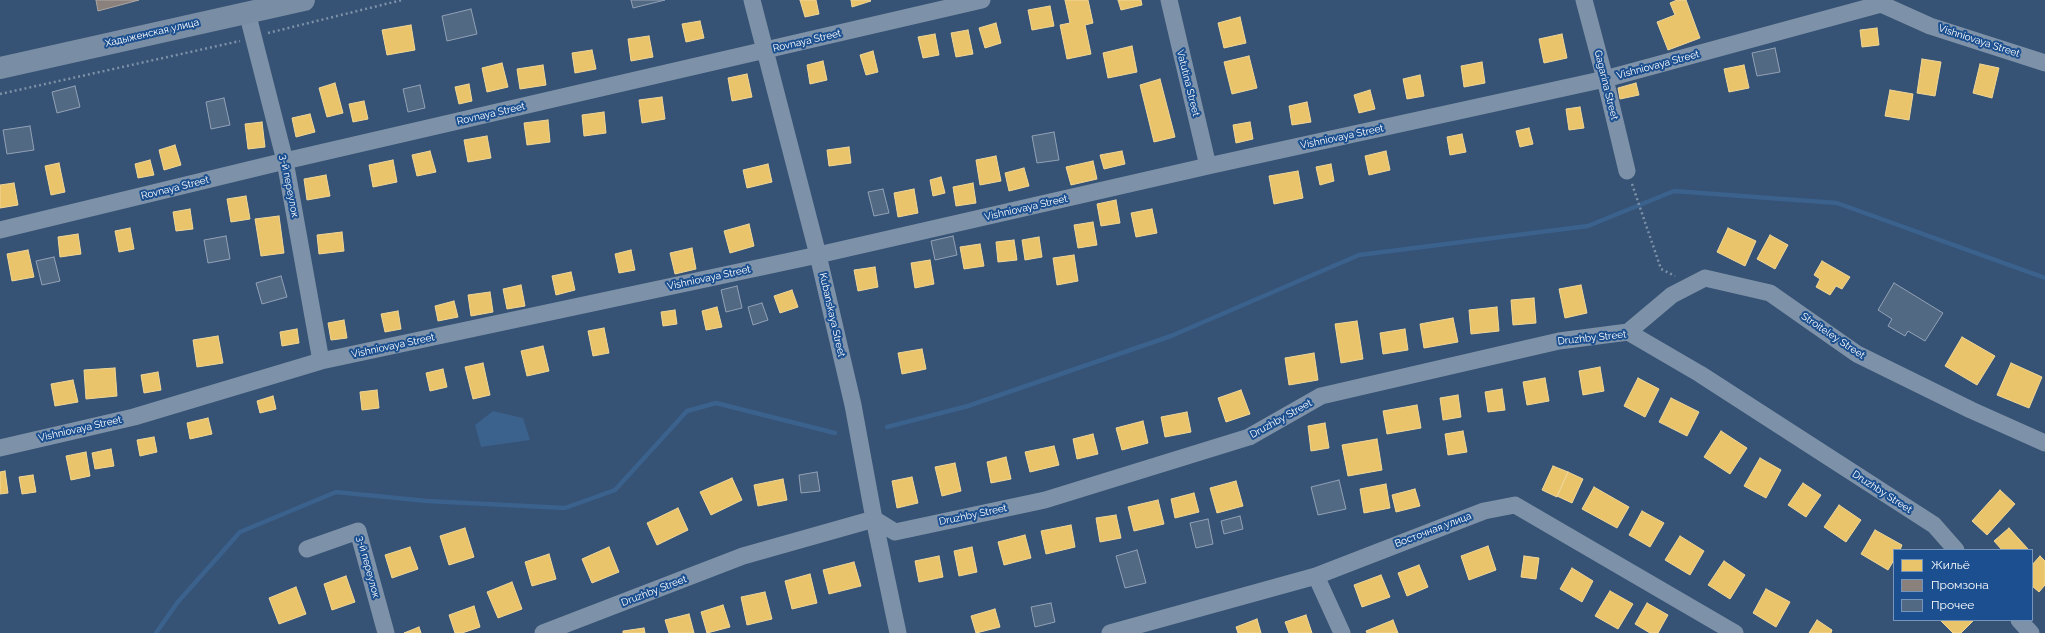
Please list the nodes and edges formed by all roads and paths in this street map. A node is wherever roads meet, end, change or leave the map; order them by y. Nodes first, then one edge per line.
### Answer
1 (304, 0) edge
2 (402, 0) edge
3 (752, 0) edge
4 (982, 0) edge
5 (1168, 0) edge
6 (1584, 0) edge
7 (1880, 2) edge
8 (247, 12) junction
9 (253, 37) junction
10 (766, 51) junction
11 (2045, 63) edge
12 (0, 68) edge
13 (1605, 79) junction
14 (0, 94) edge
15 (285, 161) junction
16 (1208, 166) junction
17 (1627, 171) joint
18 (0, 230) edge
19 (818, 255) junction
20 (1692, 285) junction
21 (1628, 332) junction
22 (321, 361) junction
23 (2045, 443) edge
24 (0, 448) edge
25 (874, 519) junction
26 (307, 549) dead end
27 (1955, 549) edge
28 (1316, 576) junction
29 (2020, 621) edge
30 (386, 633) edge
31 (543, 633) edge
32 (898, 633) edge
33 (1110, 633) edge
34 (1342, 633) edge
35 (1734, 633) edge
36 (2031, 633) edge

1 - 8 main road, Хадыженская улица
2 - 9 path
3 - 10 street, Kubanskaya Street
4 - 10 street, Rovnaya Street
5 - 16 street, Vatutina Street
6 - 13 street, Gagarina Street
7 - 11 street, Vishniovaya Street
7 - 13 street, Vishniovaya Street
8 - 9 street, 3-й переулок
8 - 12 main road, Хадыженская улица
9 - 14 path
9 - 15 street, 3-й переулок
10 - 15 street, Rovnaya Street
10 - 19 street, Kubanskaya Street
13 - 16 street, Vishniovaya Street
13 - 17 street, Gagarina Street
15 - 18 street, Rovnaya Street
15 - 22 street, 3-й переулок
16 - 19 street, Vishniovaya Street
17 - 20 path
19 - 22 street, Vishniovaya Street
19 - 25 street, Kubanskaya Street
20 - 21 street, Stroiteley Street
20 - 23 street, Stroiteley Street
21 - 25 street, Druzhby Street
21 - 27 street, Druzhby Street
22 - 24 street, Vishniovaya Street
25 - 31 street, Druzhby Street
25 - 32 street, Kubanskaya Street
26 - 30 street, 3-й переулок
28 - 33 street, Восточная улица
28 - 34 street
28 - 35 street, Восточная улица
29 - 36 street

